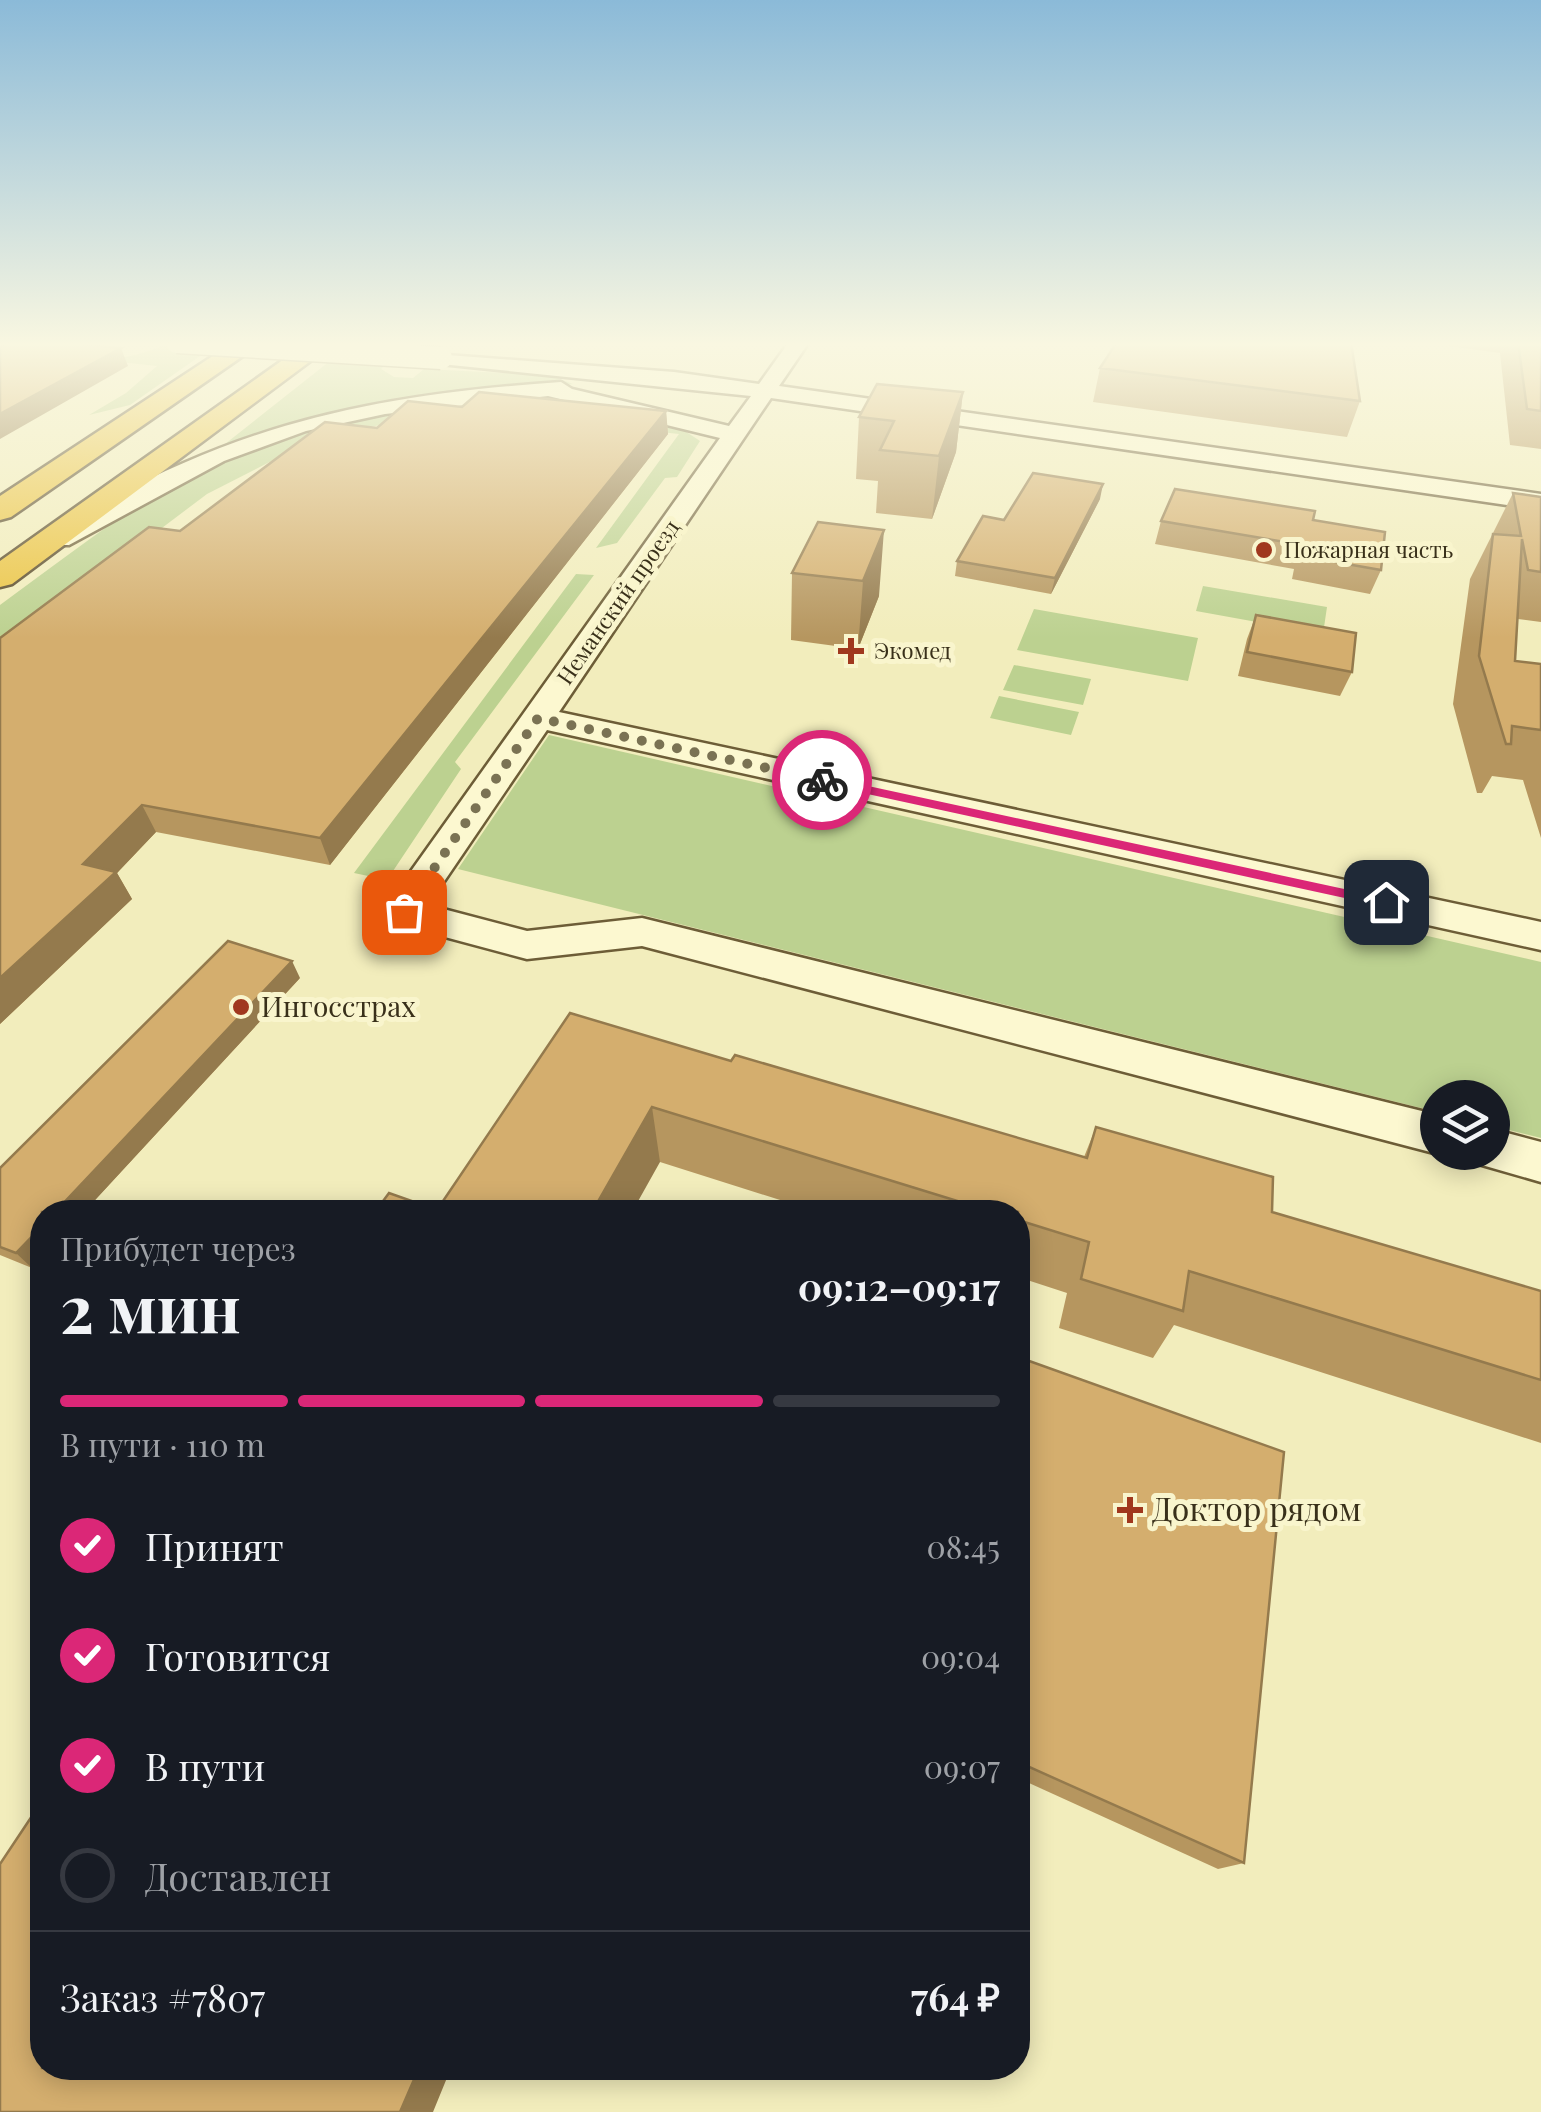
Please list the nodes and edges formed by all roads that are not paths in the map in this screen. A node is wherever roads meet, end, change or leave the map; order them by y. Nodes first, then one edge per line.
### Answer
1 (103, 441) edge
2 (189, 441) edge
3 (256, 441) edge
4 (729, 441) edge
5 (1124, 441) edge
6 (1158, 441) edge
7 (1541, 492) edge
8 (1541, 502) edge
9 (0, 510) edge
10 (44, 547) junction
11 (0, 577) edge
12 (538, 718) junction
13 (1541, 936) edge
14 (1420, 1130) edge
15 (1510, 1154) edge
16 (1541, 1162) edge

1 - 9 highway
2 - 10 highway
3 - 10 main road
4 - 12 main road, Неманский проезд
5 - 8 main road
6 - 7 main road
10 - 11 highway
12 - 13 main road
12 - 14 main road, Неманский проезд
15 - 16 main road

